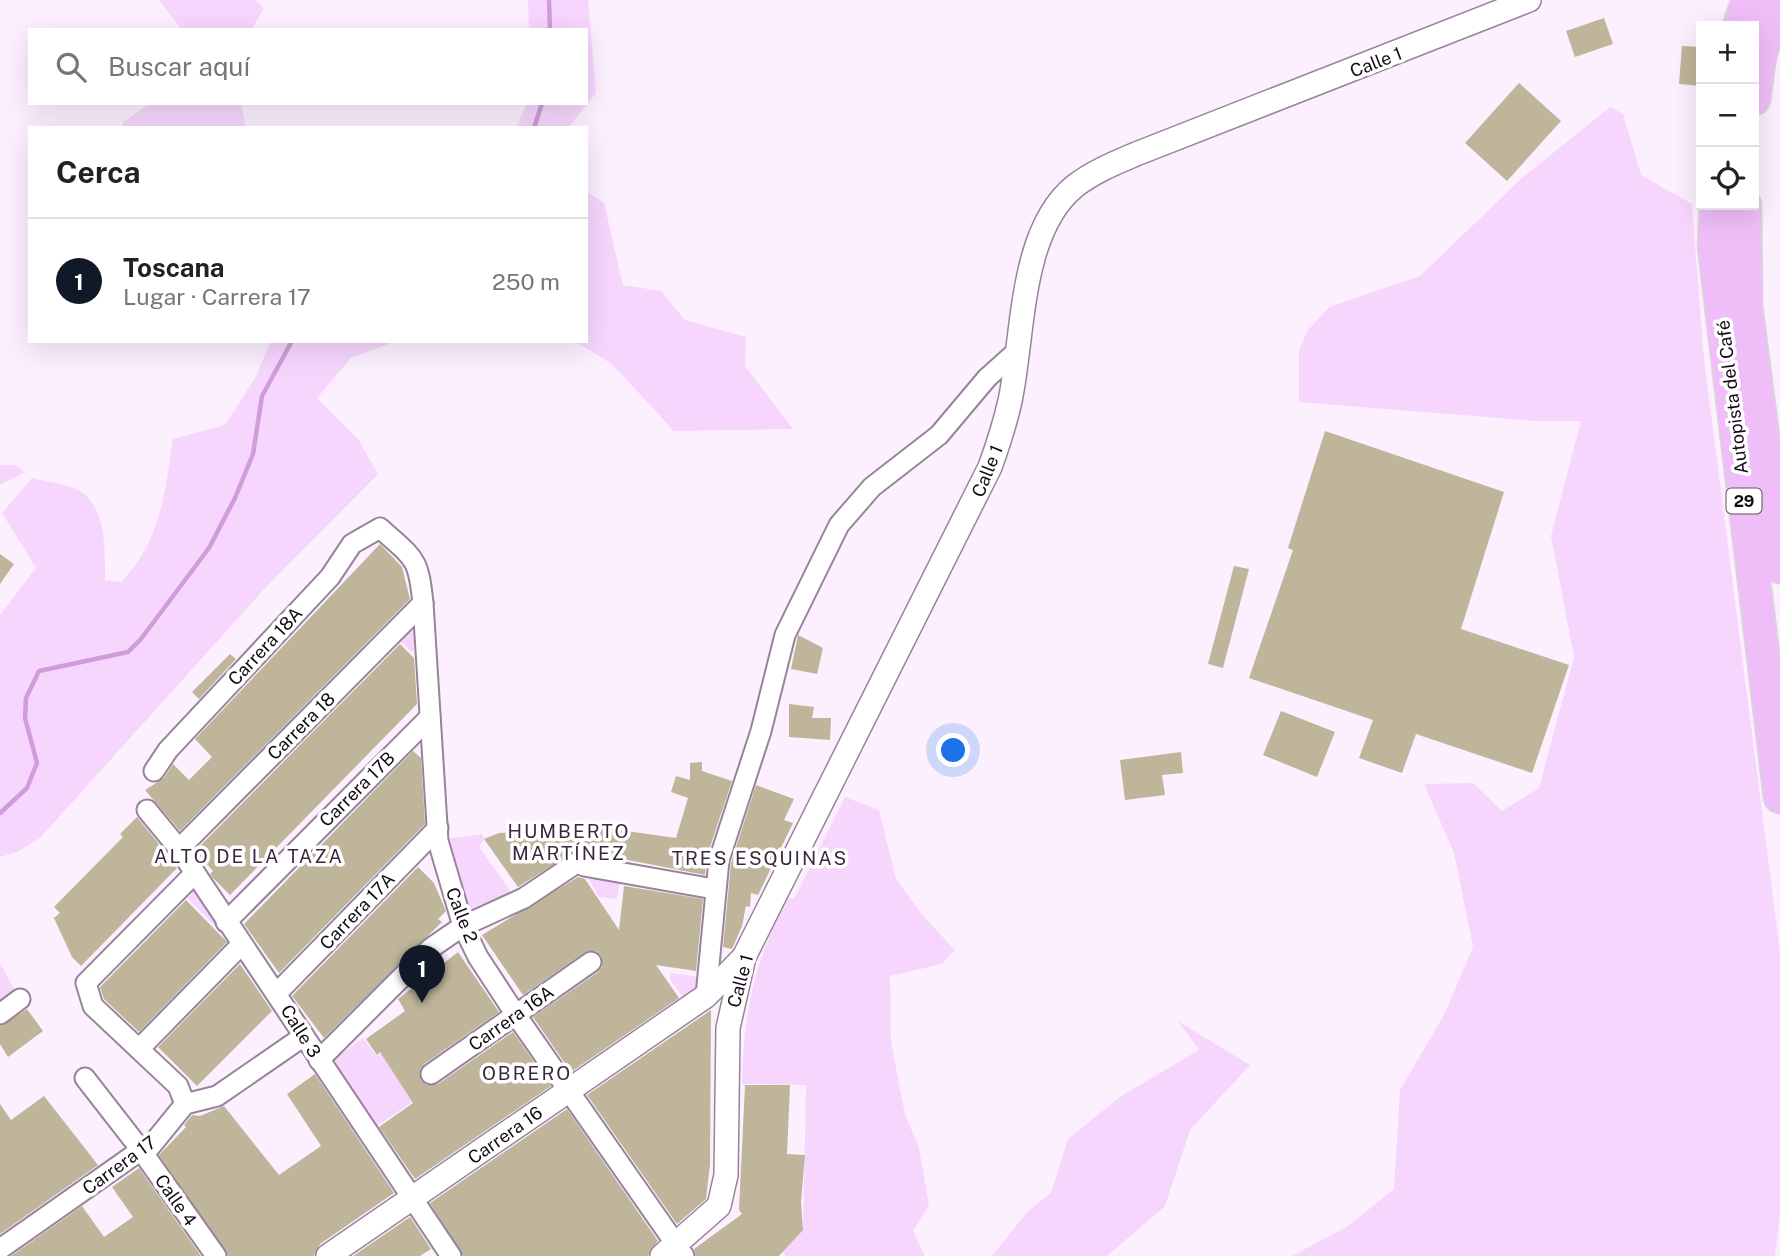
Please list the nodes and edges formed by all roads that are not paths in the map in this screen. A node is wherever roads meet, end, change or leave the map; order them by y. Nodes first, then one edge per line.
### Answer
1 (1529, 0) edge
2 (1748, 0) edge
3 (1777, 0) edge
4 (1741, 21) edge
5 (1756, 84) edge
6 (1716, 210) edge
7 (1745, 210) edge
8 (1016, 352) junction
9 (380, 528) joint
10 (1780, 567) edge
11 (423, 603) junction
12 (430, 717) junction
13 (154, 771) dead end
14 (1780, 797) edge
15 (147, 810) dead end
16 (438, 828) junction
17 (179, 849) junction
18 (195, 873) junction
19 (714, 890) junction
20 (226, 922) junction
21 (463, 926) junction
22 (241, 944) junction
23 (744, 957) junction
24 (591, 962) dead end
25 (277, 993) junction
26 (706, 996) junction
27 (20, 999) dead end
28 (0, 1014) edge
29 (516, 1015) junction
30 (304, 1036) junction
31 (139, 1049) junction
32 (319, 1060) junction
33 (431, 1074) dead end
34 (85, 1078) dead end
35 (568, 1091) junction
36 (185, 1104) junction
37 (141, 1150) junction
38 (413, 1199) junction
39 (0, 1249) edge
40 (674, 1253) edge
41 (216, 1256) edge
42 (328, 1256) edge
43 (451, 1256) edge

1 - 8 street, Calle 1
2 - 4 highway
3 - 5 highway
6 - 14 highway, Autopista del Café / 29
7 - 10 highway, Autopista del Café / 29
8 - 19 street, Calle 1
8 - 23 street, Calle 1
9 - 11 street, Calle 2
9 - 13 street, Carrera 18A
11 - 12 street, Calle 2
11 - 17 street, Carrera 18
12 - 16 street, Calle 2
12 - 20 street, Carrera 17B
15 - 17 street, Calle 3
16 - 21 street, Calle 2
16 - 25 street, Carrera 17A
17 - 18 street, Calle 3
18 - 20 street, Calle 3
18 - 31 street
19 - 21 street
19 - 26 street, Calle 1
20 - 22 street, Calle 3
21 - 29 street, Calle 2
21 - 32 street
22 - 25 street, Calle 3
22 - 31 street
23 - 26 street, Carrera 16
23 - 40 street, Calle 1
24 - 29 street, Carrera 16A
25 - 30 street, Calle 3
26 - 35 street, Carrera 16
27 - 28 street
29 - 33 street, Carrera 16A
29 - 35 street, Calle 2
30 - 32 street, Calle 3
30 - 36 street
31 - 36 street
32 - 38 street, Calle 3
34 - 37 street, Calle 4
35 - 38 street, Carrera 16
35 - 40 street, Calle 2
36 - 37 street, Carrera 17
37 - 39 street, Carrera 17
37 - 41 street, Calle 4
38 - 42 street, Carrera 16
38 - 43 street, Calle 3

